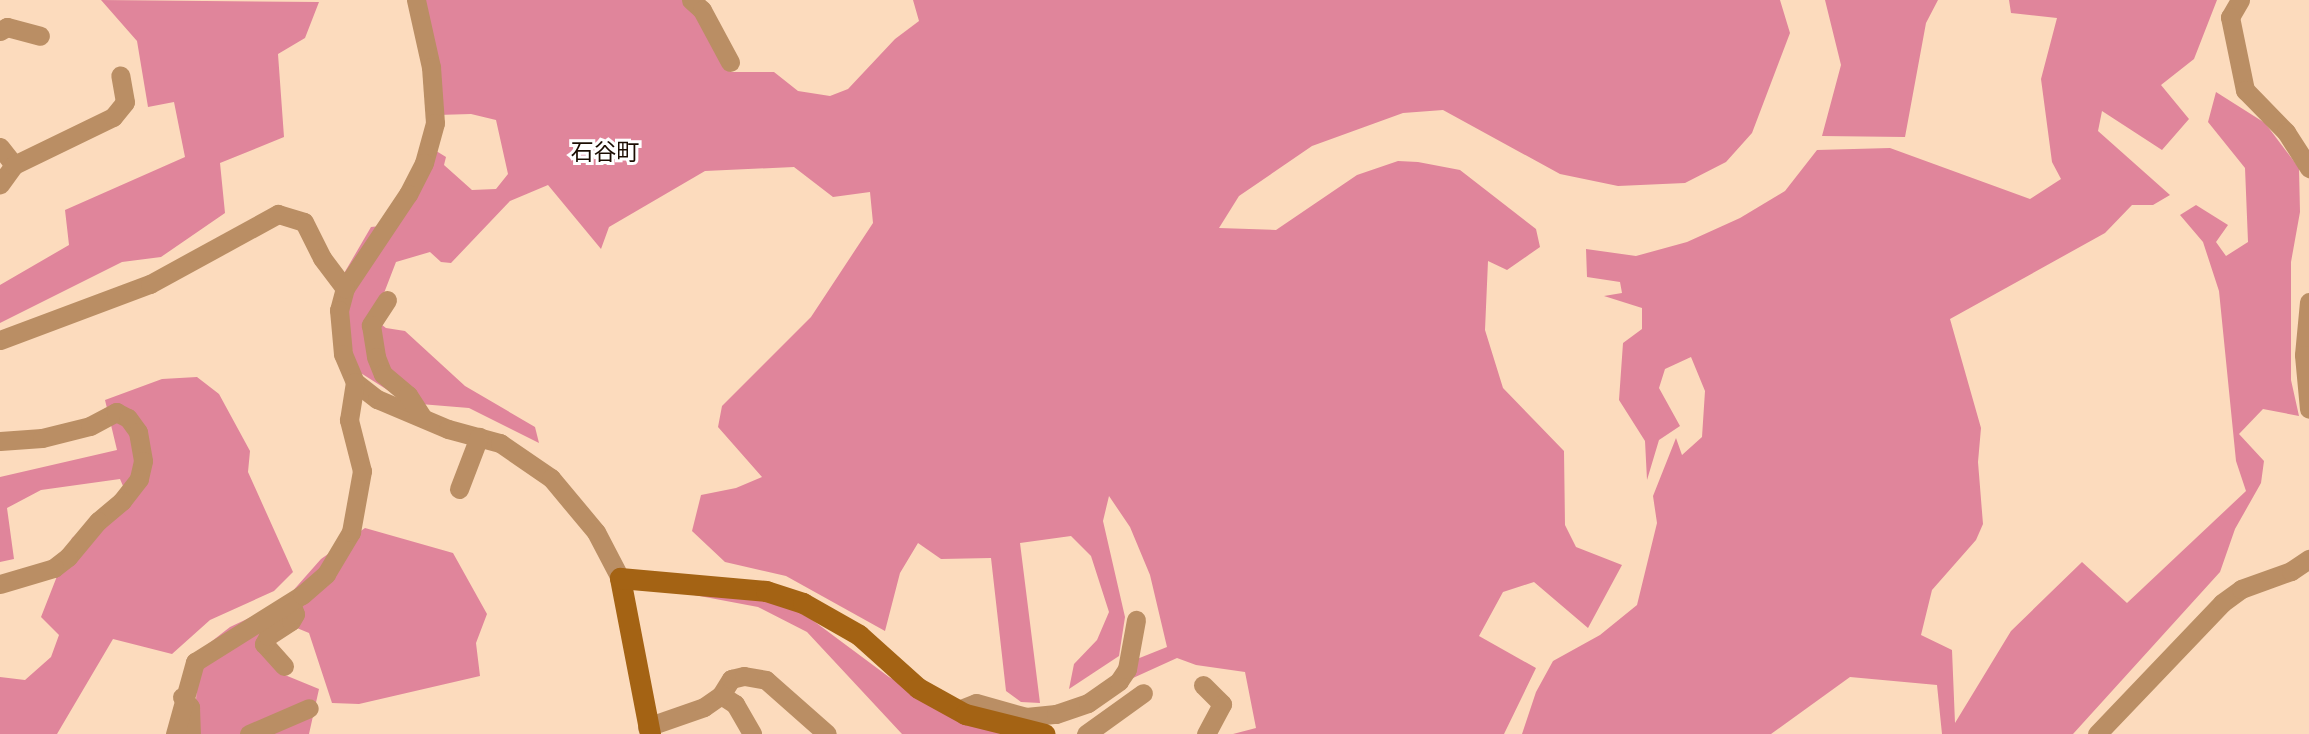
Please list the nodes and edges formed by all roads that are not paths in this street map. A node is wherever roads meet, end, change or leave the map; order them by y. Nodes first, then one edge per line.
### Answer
1 (416, 0) edge
2 (691, 0) edge
3 (2240, 0) edge
4 (0, 30) edge
5 (40, 36) dead end
6 (730, 62) dead end
7 (120, 75) dead end
8 (0, 147) edge
9 (13, 165) junction
10 (2309, 168) edge
11 (0, 184) edge
12 (345, 288) junction
13 (387, 300) dead end
14 (2309, 302) edge
15 (0, 340) edge
16 (355, 383) junction
17 (2309, 409) edge
18 (423, 418) junction
19 (479, 438) junction
20 (0, 442) edge
21 (459, 489) dead end
22 (2306, 565) edge
23 (620, 578) junction
24 (0, 584) edge
25 (291, 603) junction
26 (1136, 620) dead end
27 (284, 666) dead end
28 (1203, 685) dead end
29 (1143, 693) dead end
30 (721, 695) junction
31 (182, 697) junction
32 (309, 708) dead end
33 (958, 710) junction
34 (648, 731) edge
35 (176, 734) edge
36 (191, 734) edge
37 (249, 734) edge
38 (752, 734) edge
39 (827, 734) edge
40 (1045, 734) edge
41 (1086, 734) edge
42 (1206, 734) edge
43 (2096, 734) edge

1 - 12 street
2 - 6 street
3 - 10 street
4 - 5 street
7 - 9 street
8 - 9 street
9 - 11 street
12 - 15 street
12 - 16 street
13 - 18 street
14 - 17 street
16 - 18 street
16 - 25 street
18 - 19 street
19 - 21 street
19 - 23 street
20 - 24 street
22 - 43 street
23 - 33 street
23 - 34 street
25 - 27 street
25 - 31 street
26 - 33 street
28 - 42 street
29 - 41 street
30 - 34 street
30 - 38 street
30 - 39 street
31 - 35 street
31 - 36 street
32 - 37 street
33 - 40 street

